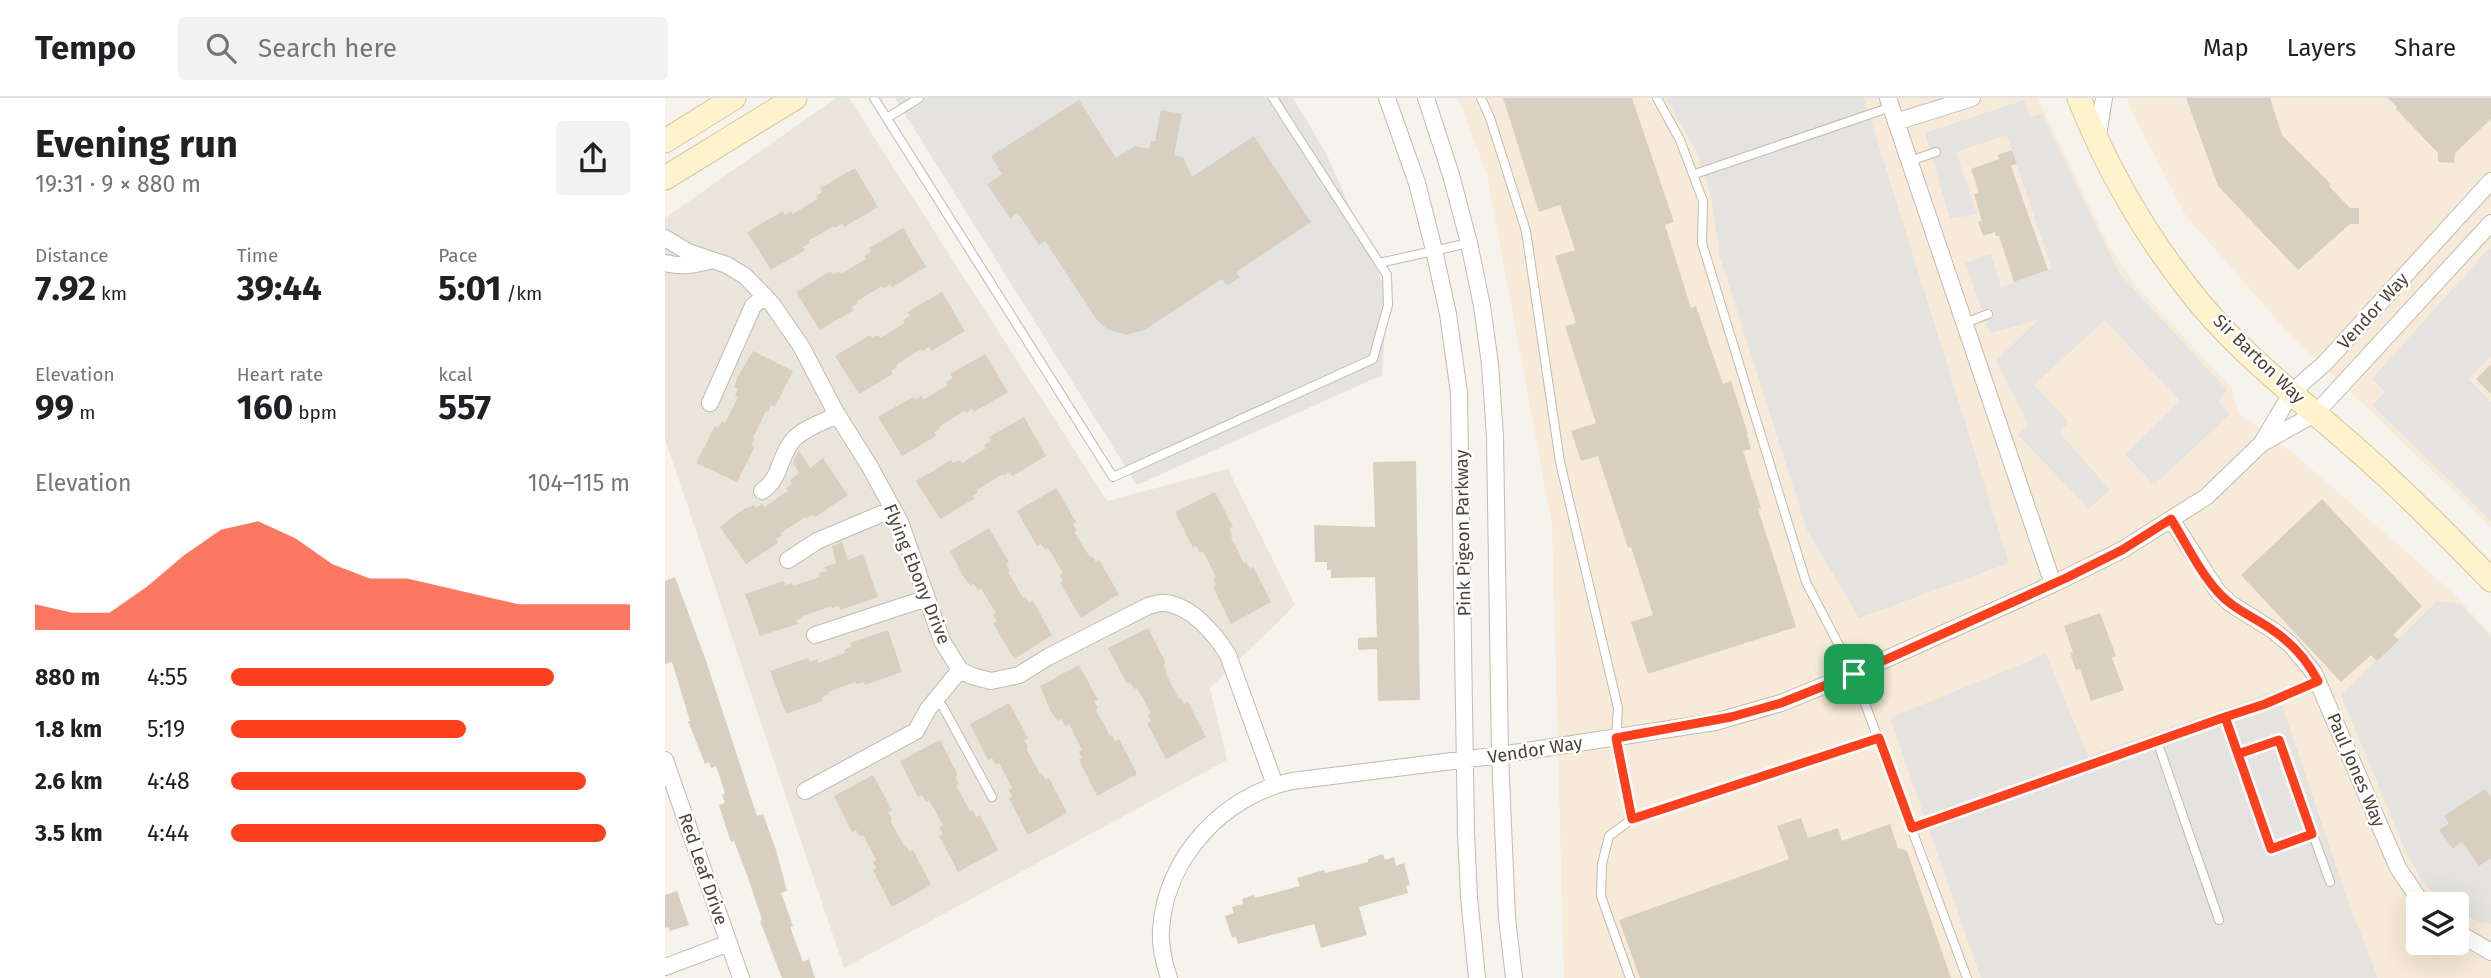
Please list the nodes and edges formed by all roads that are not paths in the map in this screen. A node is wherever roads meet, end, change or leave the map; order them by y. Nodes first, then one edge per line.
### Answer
1 (734, 98) edge
2 (795, 98) edge
3 (874, 98) edge
4 (919, 98) edge
5 (1273, 98) edge
6 (1387, 98) edge
7 (1426, 98) edge
8 (1481, 98) edge
9 (1657, 98) edge
10 (1972, 98) edge
11 (2079, 98) edge
12 (2103, 98) edge
13 (1892, 109) edge
14 (887, 118) junction
15 (665, 141) edge
16 (2097, 143) junction
17 (1936, 152) dead end
18 (1910, 161) junction
19 (1695, 174) junction
20 (665, 178) edge
21 (2491, 181) edge
22 (2491, 223) edge
23 (665, 239) edge
24 (1469, 243) junction
25 (1434, 250) junction
26 (709, 261) junction
27 (665, 263) edge
28 (1379, 263) junction
29 (765, 296) junction
30 (1989, 314) dead end
31 (1965, 323) junction
32 (2291, 392) junction
33 (710, 403) dead end
34 (2316, 414) junction
35 (837, 415) junction
36 (2261, 444) junction
37 (761, 491) dead end
38 (893, 509) junction
39 (2171, 519) junction
40 (788, 560) dead end
41 (2491, 580) edge
42 (2053, 584) junction
43 (927, 598) junction
44 (815, 635) dead end
45 (960, 670) junction
46 (1854, 674) junction
47 (2318, 681) junction
48 (936, 700) junction
49 (2225, 717) junction
50 (1616, 738) junction
51 (1879, 738) junction
52 (2157, 741) junction
53 (2238, 754) junction
54 (1500, 755) junction
55 (665, 760) edge
56 (1466, 760) junction
57 (1275, 785) junction
58 (805, 791) dead end
59 (992, 797) dead end
60 (1632, 819) junction
61 (1912, 828) junction
62 (2312, 834) junction
63 (2330, 882) dead end
64 (2414, 892) edge
65 (2219, 920) dead end
66 (2469, 939) edge
67 (729, 943) junction
68 (2491, 952) edge
69 (665, 967) edge
70 (741, 978) edge
71 (1169, 978) edge
72 (1477, 978) edge
73 (1514, 978) edge
74 (1630, 978) edge
75 (1967, 978) edge

1 - 15 main road
2 - 20 main road
3 - 14 lane
4 - 14 lane
5 - 28 lane
6 - 25 street, Pink Pigeon Parkway
7 - 24 street, Pink Pigeon Parkway
8 - 50 lane
9 - 19 lane
10 - 13 street
11 - 16 main road, Sir Barton Way
12 - 16 street
13 - 18 street
13 - 19 lane
14 - 28 lane
16 - 32 main road, Sir Barton Way
17 - 18 lane
18 - 31 street
19 - 46 lane
21 - 32 street, Vendor Way
22 - 34 street, Vendor Way
23 - 26 street, Flying Ebony Drive
24 - 25 lane
24 - 54 street, Pink Pigeon Parkway
25 - 28 lane
25 - 56 street, Pink Pigeon Parkway
26 - 27 street, Flying Ebony Drive
26 - 29 street, Flying Ebony Drive
29 - 33 street
29 - 35 street, Flying Ebony Drive
30 - 31 lane
31 - 42 street
32 - 34 main road, Sir Barton Way
32 - 36 street, Vendor Way
34 - 36 street, Vendor Way
34 - 41 main road, Sir Barton Way
35 - 37 street
35 - 38 street, Flying Ebony Drive
36 - 39 street, Vendor Way
38 - 40 street
38 - 43 street, Flying Ebony Drive
39 - 42 street, Vendor Way
39 - 47 street, Paul Jones Way
42 - 46 street, Vendor Way
43 - 44 street
43 - 45 street, Flying Ebony Drive
45 - 48 street
45 - 57 street
46 - 50 street, Vendor Way
46 - 51 lane
47 - 49 lane
47 - 64 street, Paul Jones Way
48 - 58 street
48 - 59 lane
49 - 52 lane
49 - 53 lane
50 - 54 street, Vendor Way
50 - 60 lane
51 - 60 lane
51 - 61 lane
52 - 61 lane
52 - 65 lane
53 - 62 lane
53 - 62 lane
54 - 56 street, Vendor Way
54 - 73 street, Pink Pigeon Parkway
55 - 67 street, Red Leaf Drive
56 - 57 street, Vendor Way
56 - 72 street, Pink Pigeon Parkway
57 - 71 street, Vendor Way
60 - 74 lane
61 - 75 lane
62 - 63 lane
66 - 68 street
67 - 69 street
67 - 70 street, Red Leaf Drive

